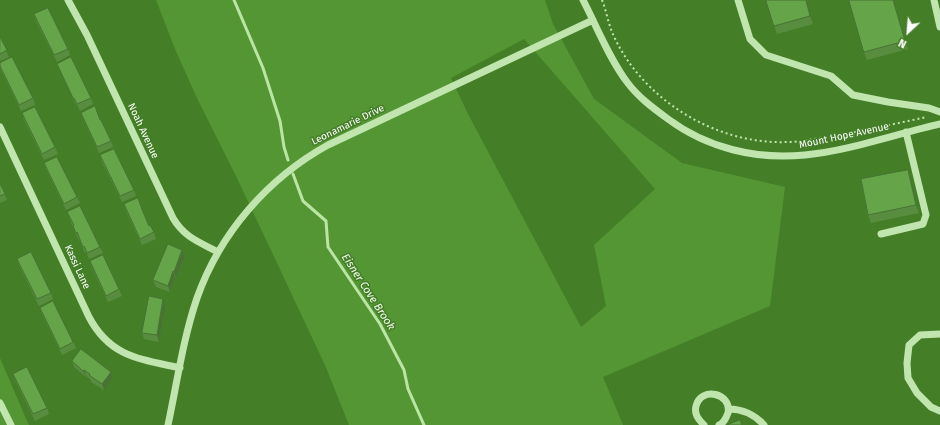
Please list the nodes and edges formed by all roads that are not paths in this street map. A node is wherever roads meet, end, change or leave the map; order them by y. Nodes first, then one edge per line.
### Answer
1 (68, 0) edge
2 (583, 0) edge
3 (738, 0) edge
4 (934, 0) edge
5 (593, 20) junction
6 (940, 27) edge
7 (940, 112) edge
8 (940, 124) edge
9 (0, 126) edge
10 (906, 132) junction
11 (881, 234) dead end
12 (218, 252) junction
13 (940, 334) edge
14 (180, 368) junction
15 (0, 403) edge
16 (728, 410) junction
17 (940, 411) edge
18 (697, 419) junction
19 (11, 425) edge
20 (168, 425) edge
21 (692, 425) edge
22 (704, 425) edge
23 (718, 425) edge
24 (764, 425) edge

1 - 12 street, Noah Avenue
2 - 5 street, Mount Hope Avenue
3 - 7 street
4 - 6 street
5 - 10 street, Mount Hope Avenue
5 - 12 street, Leonamarie Drive
8 - 10 street, Mount Hope Avenue
9 - 14 street, Kassi Lane
10 - 11 street
12 - 14 street, Leonamarie Drive
13 - 17 street
14 - 20 street, Leonamarie Drive
15 - 19 street
16 - 18 street
16 - 23 street
16 - 24 street
18 - 21 street
18 - 22 street

